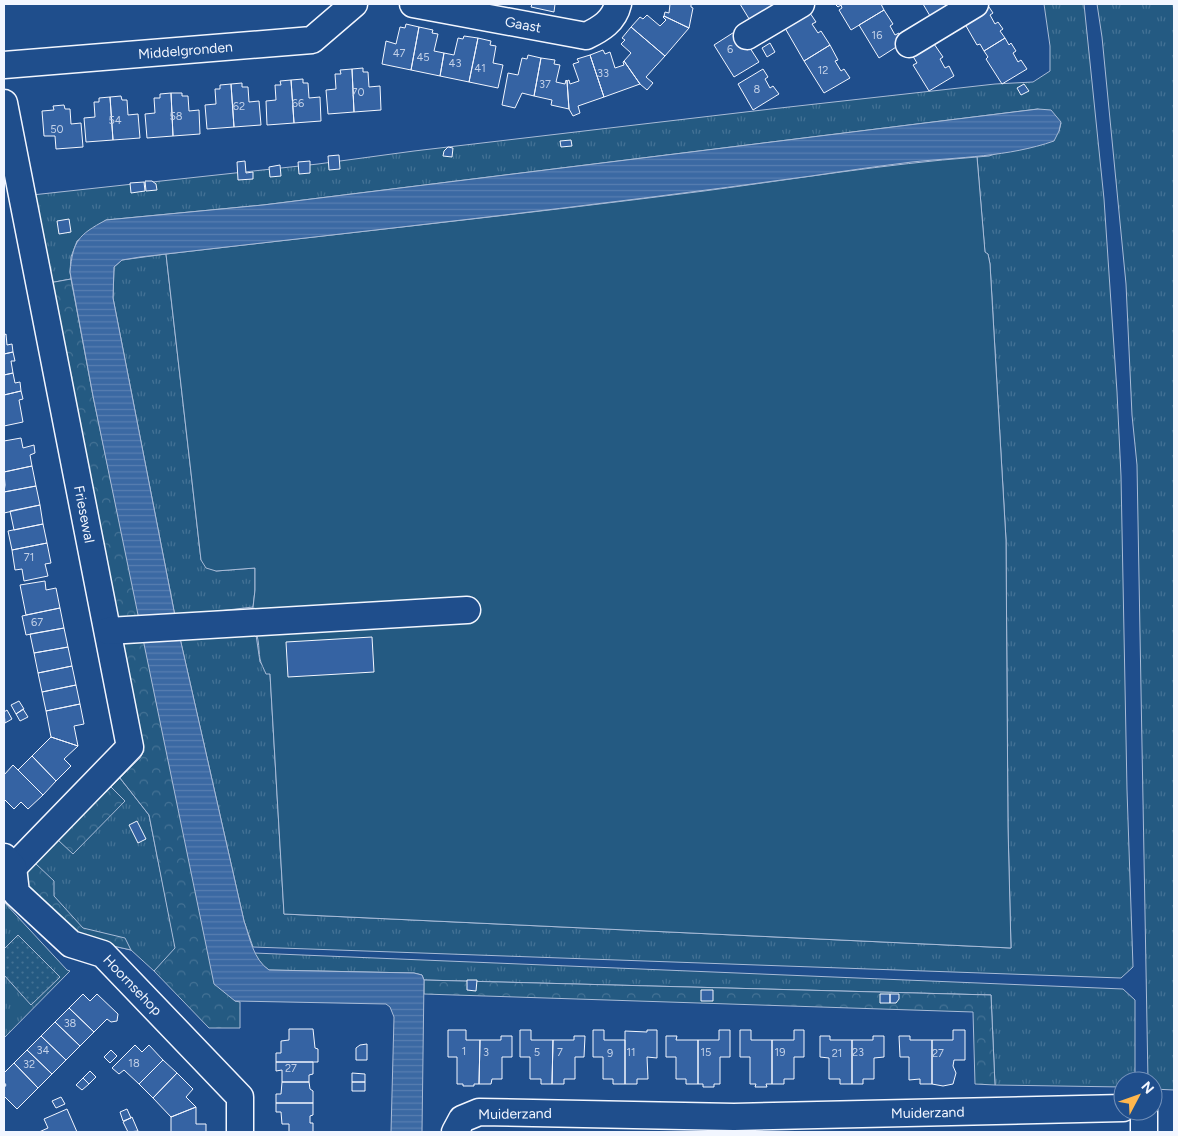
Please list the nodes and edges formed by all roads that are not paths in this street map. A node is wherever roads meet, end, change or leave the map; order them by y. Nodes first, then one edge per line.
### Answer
1 (354, 4) edge
2 (413, 4) edge
3 (618, 4) edge
4 (801, 4) edge
5 (975, 4) edge
6 (747, 36) dead end
7 (909, 44) dead end
8 (4, 65) edge
9 (4, 103) edge
10 (467, 610) dead end
11 (108, 631) junction
12 (7, 867) edge
13 (1113, 1108) edge
14 (734, 1124) edge
15 (240, 1132) edge
16 (456, 1132) edge

1 - 8 street, Middelgronden
2 - 3 street, Gaast
4 - 6 street
5 - 7 street
9 - 11 street, Friesewal
10 - 11 street
11 - 12 street, Friesewal
12 - 15 street, Hoornsehop
13 - 14 street, Muiderzand
14 - 16 street, Muiderzand

